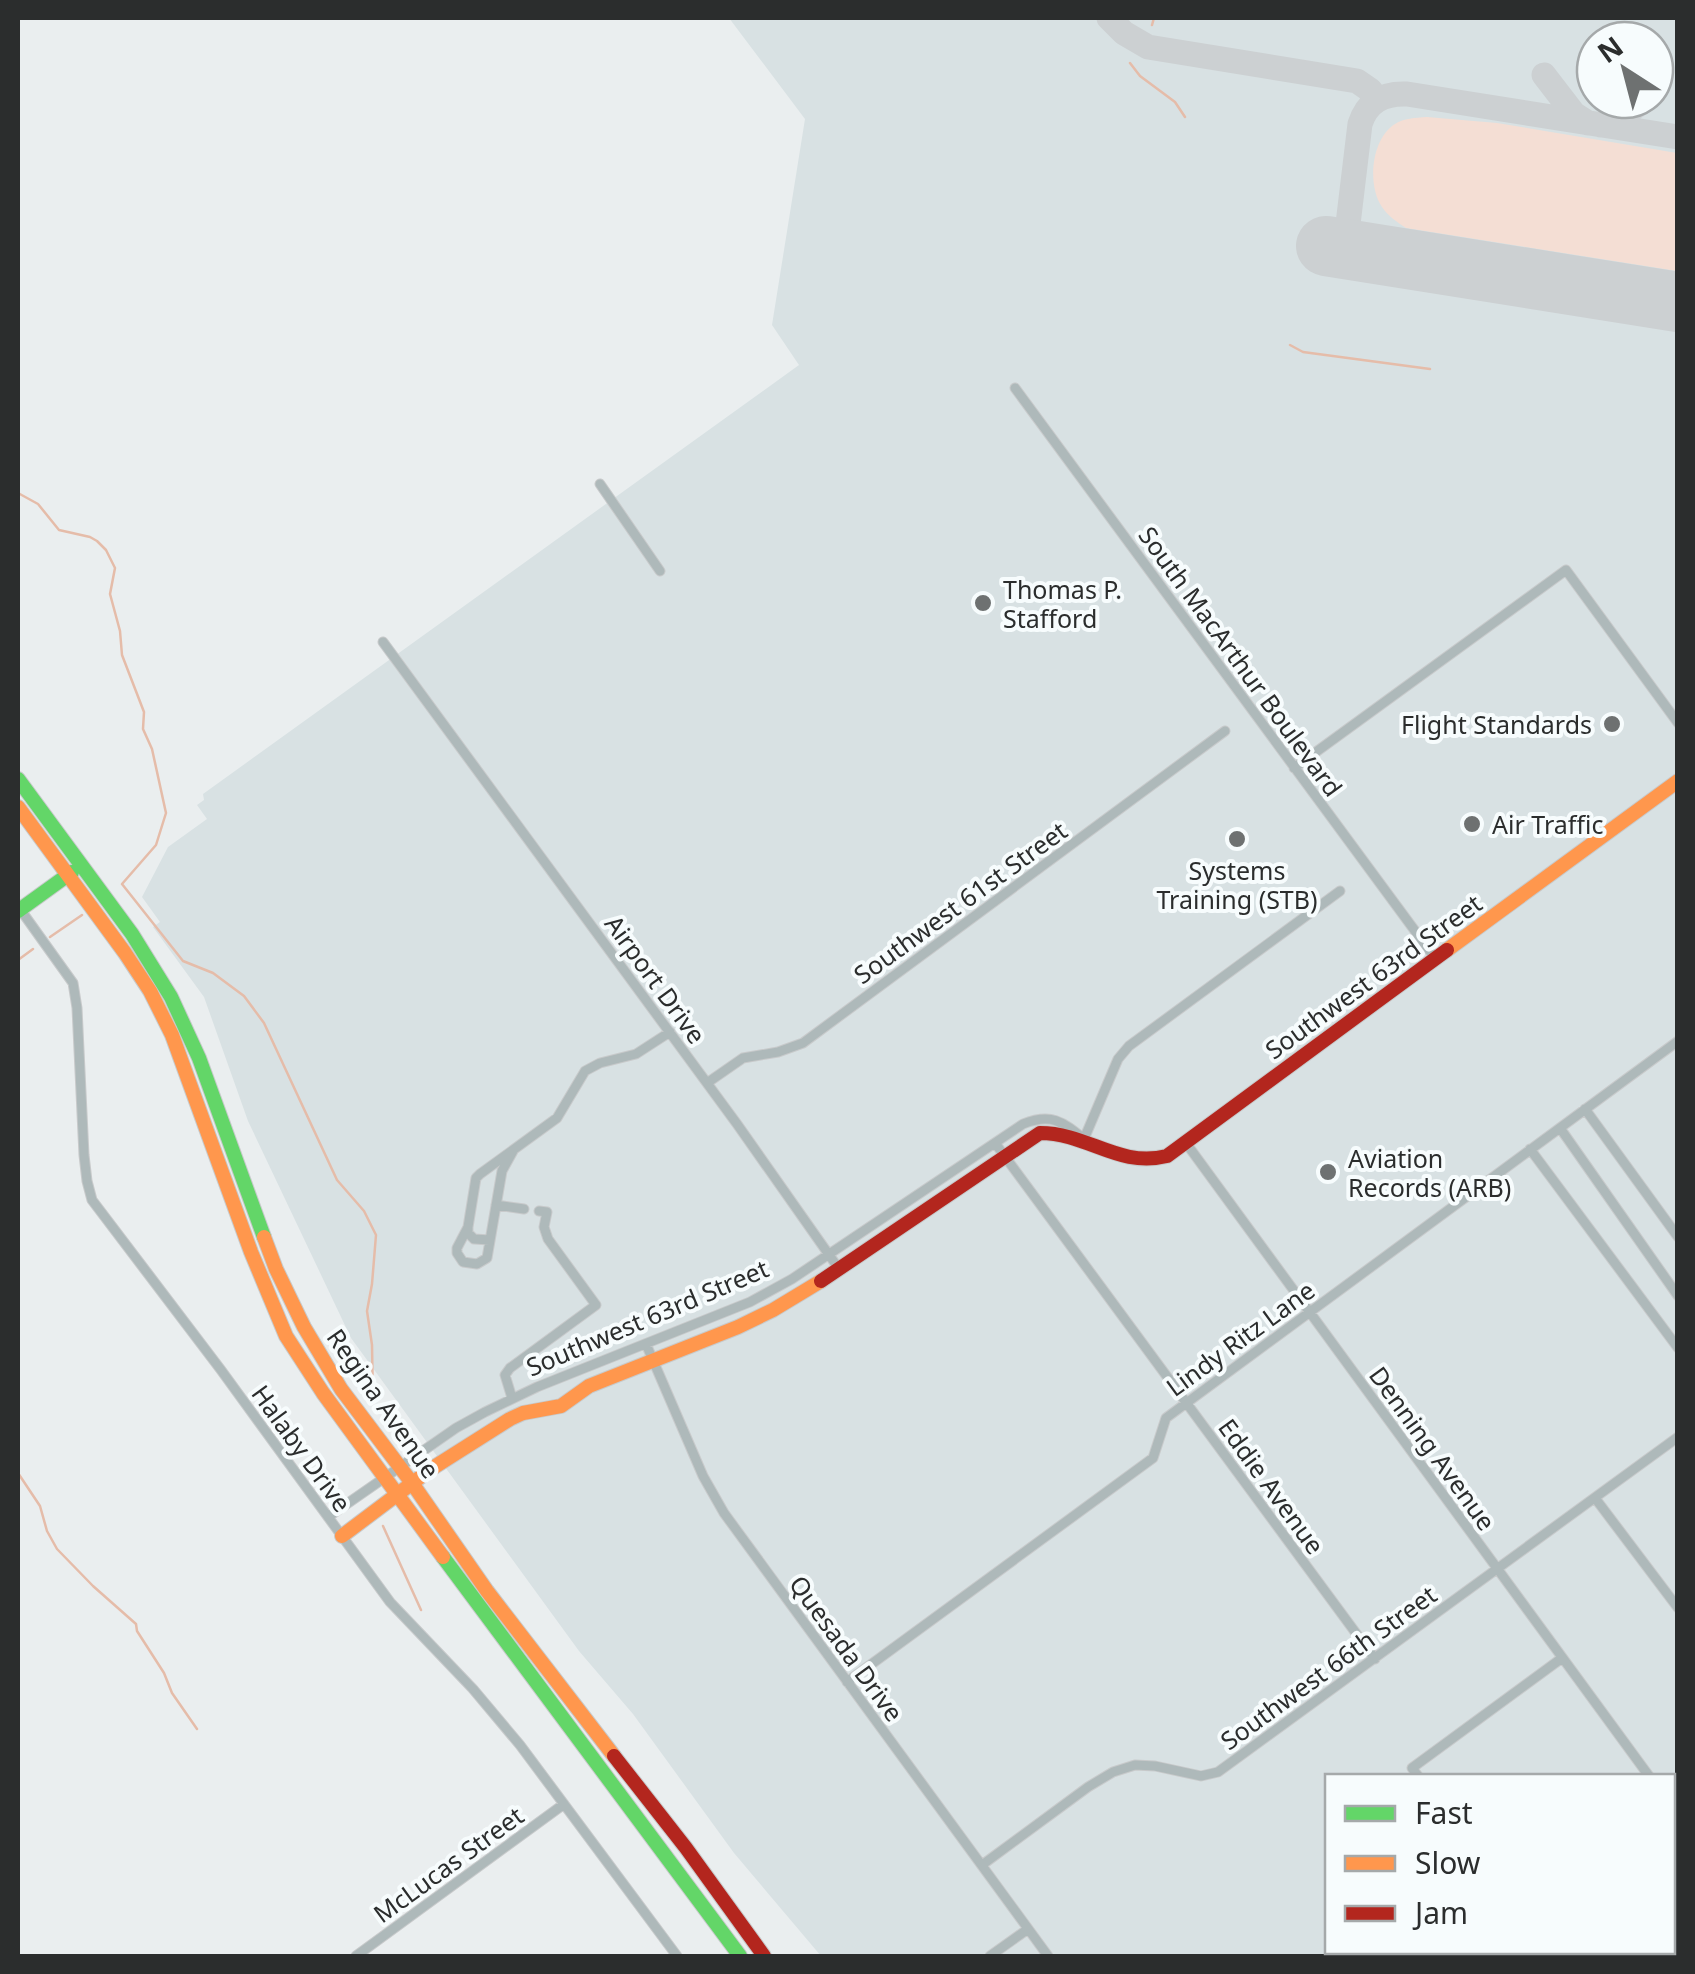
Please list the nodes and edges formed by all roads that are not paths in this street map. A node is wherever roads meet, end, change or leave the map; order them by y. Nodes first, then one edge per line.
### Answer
1 (1015, 388) dead end
2 (600, 484) dead end
3 (660, 571) dead end
4 (383, 642) dead end
5 (1678, 722) edge
6 (1226, 731) dead end
7 (1294, 768) junction
8 (18, 779) edge
9 (1678, 781) edge
10 (18, 807) edge
11 (74, 871) junction
12 (1340, 891) dead end
13 (19, 911) edge
14 (1435, 958) junction
15 (670, 1032) junction
16 (1678, 1042) edge
17 (707, 1083) junction
18 (1585, 1110) junction
19 (1560, 1128) junction
20 (1084, 1139) junction
21 (1186, 1142) junction
22 (994, 1143) junction
23 (1530, 1149) junction
24 (514, 1150) junction
25 (1004, 1157) junction
26 (496, 1205) junction
27 (524, 1209) dead end
28 (543, 1211) dead end
29 (468, 1227) junction
30 (1678, 1237) edge
31 (490, 1240) junction
32 (829, 1255) junction
33 (839, 1269) junction
34 (1678, 1296) edge
35 (1309, 1312) junction
36 (646, 1344) junction
37 (1678, 1348) edge
38 (653, 1361) junction
39 (512, 1398) junction
40 (1186, 1404) junction
41 (522, 1426) dead end
42 (489, 1430) junction
43 (1678, 1436) edge
44 (400, 1468) junction
45 (384, 1478) junction
46 (412, 1483) junction
47 (397, 1496) junction
48 (1595, 1498) junction
49 (328, 1517) junction
50 (342, 1536) junction
51 (1497, 1569) junction
52 (1678, 1608) edge
53 (1562, 1658) junction
54 (1374, 1660) junction
55 (847, 1682) junction
56 (1415, 1772) edge
57 (1648, 1774) edge
58 (564, 1804) junction
59 (982, 1865) junction
60 (1028, 1929) junction
61 (356, 1956) edge
62 (676, 1956) edge
63 (740, 1956) edge
64 (764, 1956) edge
65 (990, 1956) edge
66 (1048, 1956) edge

1 - 7 street, South MacArthur Boulevard
2 - 3 street
4 - 15 street, Airport Drive
5 - 7 street
6 - 17 street, Southwest 61st Street
7 - 14 street, South MacArthur Boulevard
8 - 11 main road, Regina Avenue
9 - 14 main road, Southwest 63rd Street
10 - 11 main road, Regina Avenue
11 - 13 main road
11 - 44 main road, Regina Avenue
11 - 45 main road, Regina Avenue
12 - 20 street
13 - 49 street, Halaby Drive
14 - 21 main road, Southwest 63rd Street
15 - 17 street, Airport Drive
15 - 24 street
16 - 18 street, Lindy Ritz Lane
17 - 32 street, Airport Drive
18 - 19 street, Lindy Ritz Lane
18 - 30 street
19 - 23 street, Lindy Ritz Lane
19 - 34 street
20 - 21 main road, Southwest 63rd Street
20 - 22 street, Southwest 63rd Street
20 - 25 main road, Southwest 63rd Street
21 - 35 street, Denning Avenue
22 - 25 street, Eddie Avenue
22 - 32 street, Southwest 63rd Street
23 - 35 street, Lindy Ritz Lane
23 - 37 street
24 - 26 street
24 - 29 street
25 - 33 main road, Southwest 63rd Street
25 - 40 street, Eddie Avenue
26 - 27 street
26 - 31 street
28 - 39 street
29 - 31 street
29 - 31 street
32 - 33 street, Airport Drive
32 - 36 street, Southwest 63rd Street
33 - 38 main road, Southwest 63rd Street
35 - 40 street, Lindy Ritz Lane
35 - 51 street, Denning Avenue
36 - 38 street, Quesada Drive
36 - 39 street, Southwest 63rd Street
38 - 42 main road, Southwest 63rd Street
38 - 55 street, Quesada Drive
39 - 44 street, Southwest 63rd Street
40 - 54 street, Eddie Avenue
40 - 55 street, Lindy Ritz Lane
41 - 42 street
42 - 46 main road, Southwest 63rd Street
43 - 48 street, Southwest 66th Street
44 - 45 street, Southwest 63rd Street
44 - 46 main road, Regina Avenue
45 - 47 main road, Regina Avenue
45 - 49 street, Southwest 63rd Street
46 - 47 main road, Southwest 63rd Street
46 - 64 main road, Regina Avenue
47 - 50 main road, Southwest 63rd Street
47 - 63 main road, Regina Avenue
48 - 51 street, Southwest 66th Street
48 - 52 street
49 - 50 street, Halaby Drive
50 - 58 street, Halaby Drive
51 - 53 street, Denning Avenue
51 - 54 street, Southwest 66th Street
53 - 56 street
53 - 57 street, Denning Avenue
54 - 59 street, Southwest 66th Street
55 - 59 street, Quesada Drive
58 - 61 street, McLucas Street
58 - 62 street, Halaby Drive
59 - 60 street, Quesada Drive
60 - 65 street
60 - 66 street, Quesada Drive

